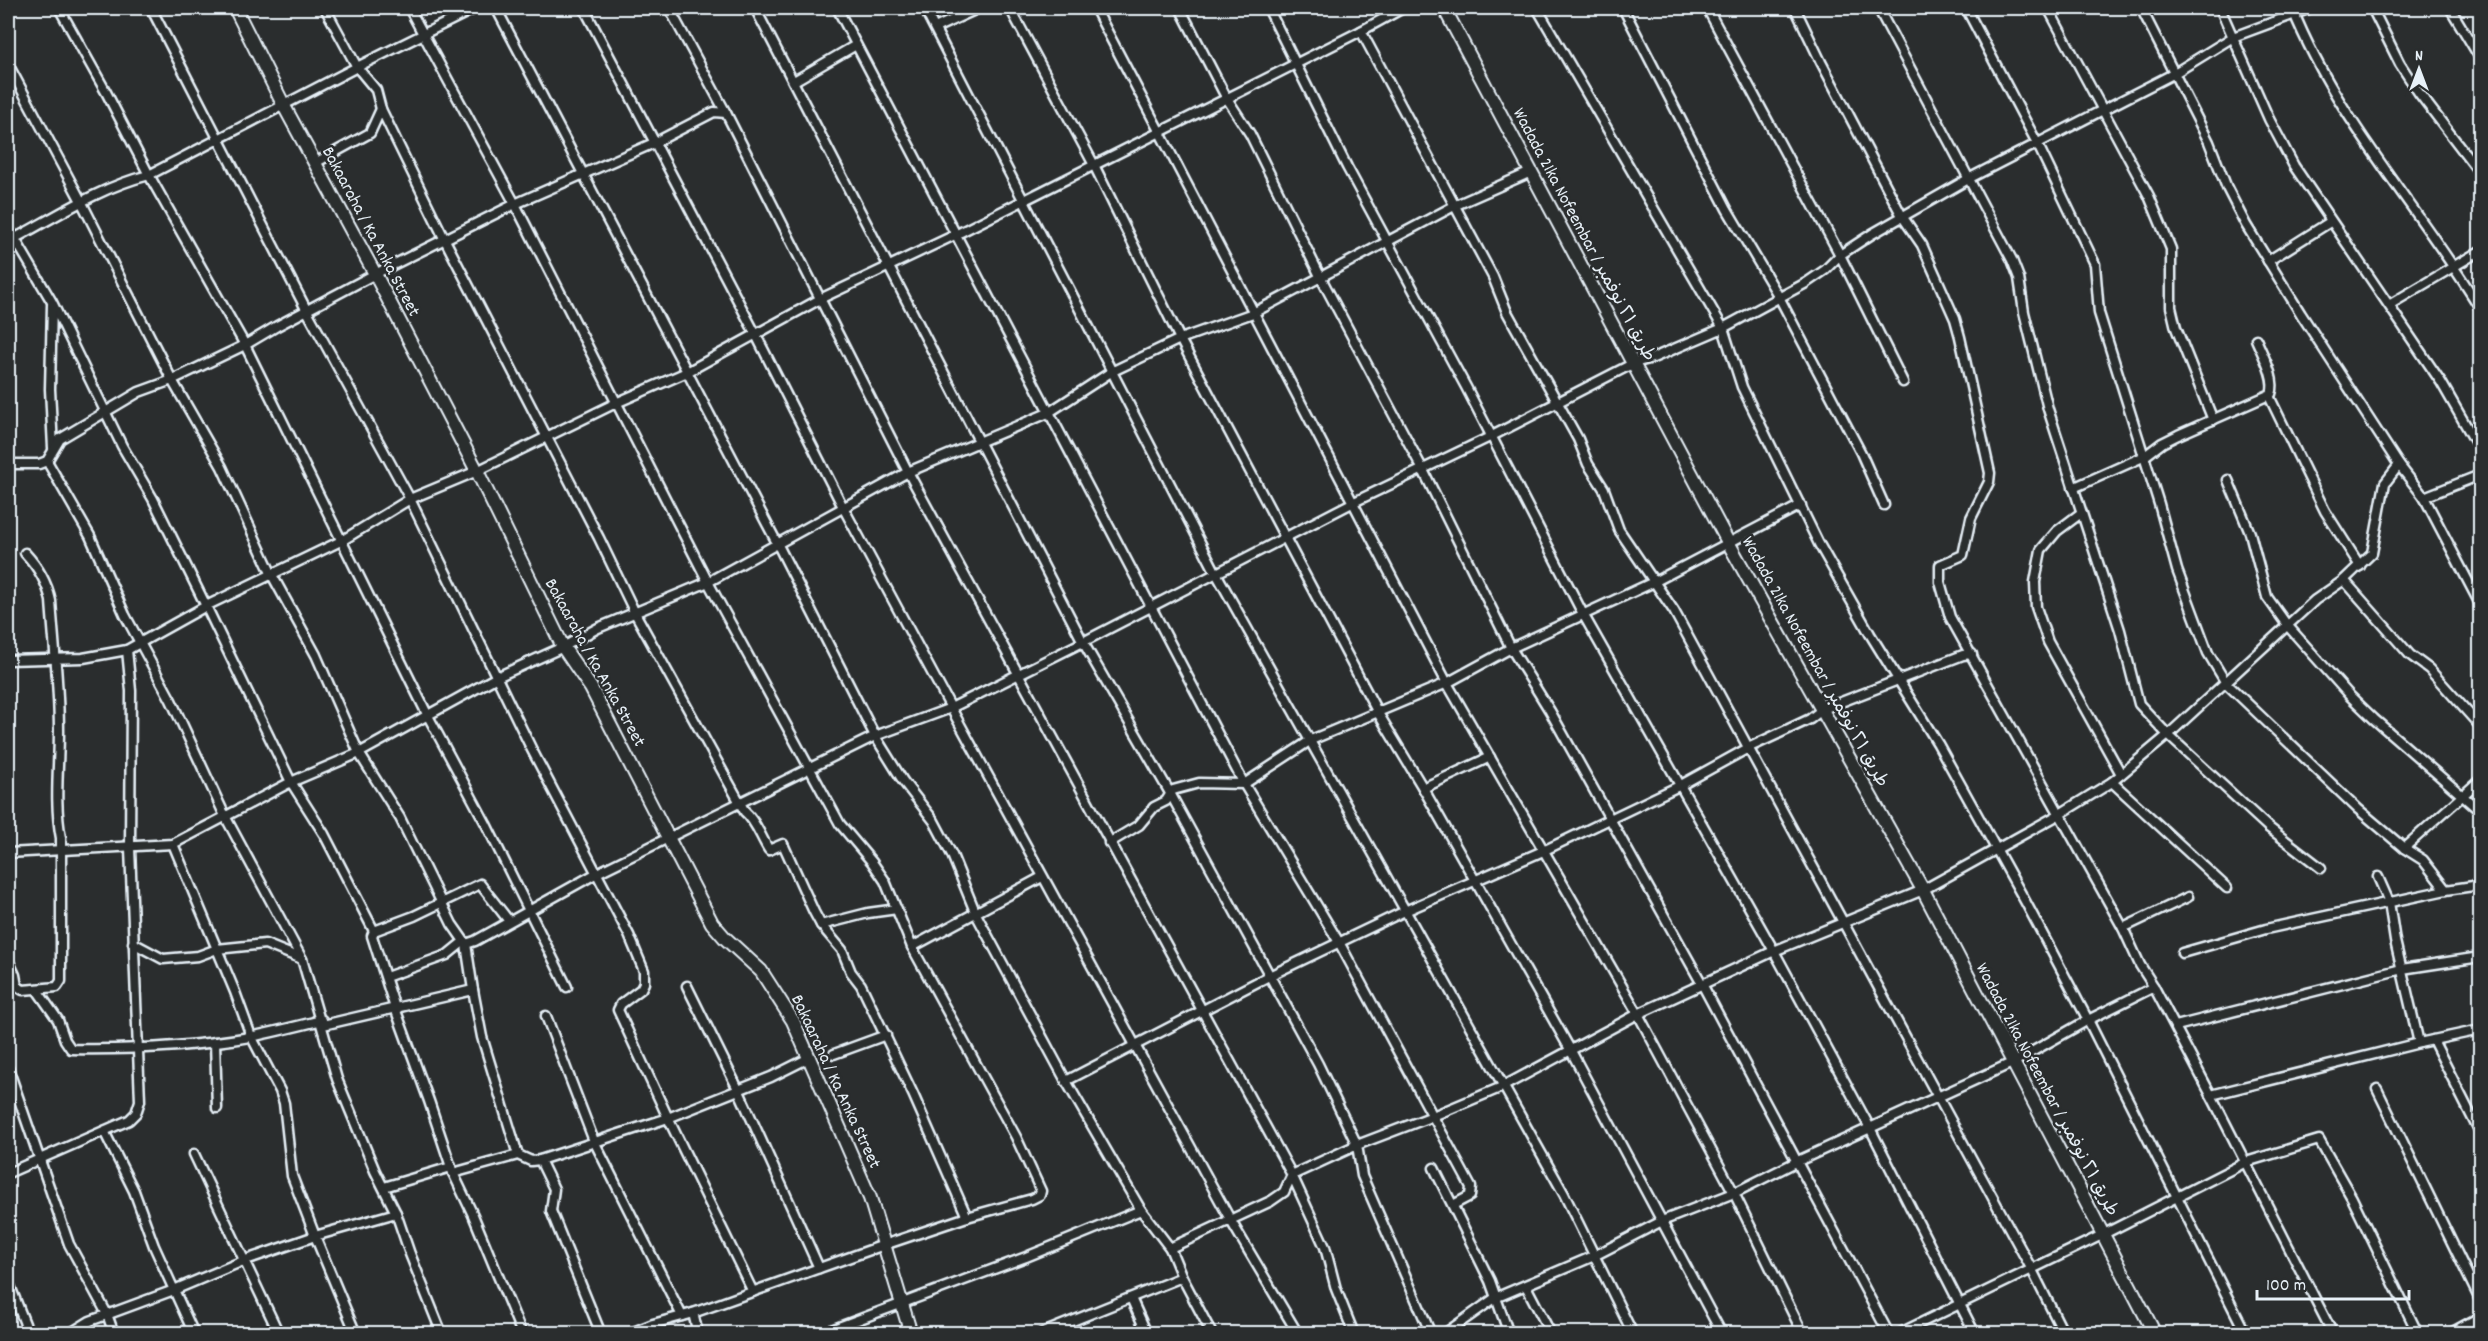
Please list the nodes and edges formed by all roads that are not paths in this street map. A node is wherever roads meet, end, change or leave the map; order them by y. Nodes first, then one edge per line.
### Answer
1 (59, 8) edge
2 (151, 8) edge
3 (235, 8) edge
4 (325, 8) edge
5 (409, 8) edge
6 (476, 8) edge
7 (496, 8) edge
8 (584, 8) edge
9 (669, 8) edge
10 (755, 8) edge
11 (837, 8) edge
12 (924, 8) edge
13 (978, 8) edge
14 (1010, 8) edge
15 (1095, 8) edge
16 (1180, 8) edge
17 (1268, 8) edge
18 (1403, 8) edge
19 (1444, 8) edge
20 (1537, 8) edge
21 (1623, 8) edge
22 (1707, 8) edge
23 (1795, 8) edge
24 (1878, 8) edge
25 (1966, 8) edge
26 (2048, 8) edge
27 (2141, 8) edge
28 (2220, 8) edge
29 (2310, 8) edge
30 (2372, 8) edge
31 (2450, 8) edge
32 (2294, 11) edge
33 (935, 28) junction
34 (1361, 31) junction
35 (422, 34) junction
36 (2234, 37) junction
37 (856, 45) junction
38 (2481, 58) edge
39 (1296, 62) junction
40 (8, 64) edge
41 (357, 67) junction
42 (2173, 74) junction
43 (794, 81) junction
44 (1226, 97) junction
45 (284, 106) junction
46 (2103, 108) junction
47 (381, 109) junction
48 (726, 113) junction
49 (1158, 132) junction
50 (218, 139) junction
51 (654, 143) junction
52 (2037, 143) junction
53 (315, 163) junction
54 (1094, 165) junction
55 (1532, 172) junction
56 (2481, 173) edge
57 (585, 174) junction
58 (149, 175) junction
59 (1970, 178) junction
60 (1023, 200) junction
61 (81, 201) junction
62 (515, 204) junction
63 (1456, 205) junction
64 (1902, 216) junction
65 (2330, 222) junction
66 (8, 227) edge
67 (957, 234) junction
68 (444, 238) junction
69 (10, 240) edge
70 (1388, 241) junction
71 (2481, 250) edge
72 (1840, 255) junction
73 (2268, 261) junction
74 (2454, 265) junction
75 (890, 266) junction
76 (375, 274) junction
77 (1321, 278) junction
78 (1779, 297) junction
79 (822, 298) junction
80 (52, 302) junction
81 (2388, 305) junction
82 (2481, 308) edge
83 (307, 311) junction
84 (1253, 313) junction
85 (1723, 328) junction
86 (756, 335) junction
87 (1180, 339) junction
88 (2256, 339) dead end
89 (246, 345) junction
90 (1634, 363) junction
91 (687, 372) junction
92 (1111, 372) junction
93 (172, 380) junction
94 (1903, 382) dead end
95 (2269, 396) junction
96 (1558, 401) junction
97 (616, 403) junction
98 (106, 412) junction
99 (1048, 413) junction
100 (2213, 420) junction
101 (1492, 436) junction
102 (546, 438) junction
103 (980, 441) junction
104 (52, 448) junction
105 (2481, 450) edge
106 (2145, 456) junction
107 (47, 461) junction
108 (8, 464) edge
109 (2399, 465) junction
110 (1422, 468) junction
111 (477, 471) junction
112 (908, 472) junction
113 (2481, 475) edge
114 (2228, 480) dead end
115 (2073, 489) junction
116 (2424, 497) junction
117 (410, 499) junction
118 (1352, 503) junction
119 (1801, 505) junction
120 (1884, 505) dead end
121 (844, 509) junction
122 (2081, 513) junction
123 (1285, 538) junction
124 (343, 540) junction
125 (777, 543) junction
126 (1730, 544) junction
127 (26, 553) dead end
128 (2360, 566) junction
129 (1216, 573) junction
130 (272, 576) junction
131 (2344, 580) junction
132 (708, 582) junction
133 (1654, 582) junction
134 (2481, 604) edge
135 (206, 606) junction
136 (1152, 606) junction
137 (634, 613) junction
138 (1583, 614) junction
139 (2287, 625) junction
140 (139, 641) junction
141 (1083, 642) junction
142 (563, 647) junction
143 (1511, 648) junction
144 (127, 650) junction
145 (1972, 654) junction
146 (54, 658) junction
147 (8, 660) edge
148 (1017, 673) junction
149 (498, 677) junction
150 (1900, 681) junction
151 (1447, 683) junction
152 (2226, 683) junction
153 (951, 708) junction
154 (1822, 709) junction
155 (1378, 713) junction
156 (428, 714) junction
157 (2481, 726) edge
158 (2168, 735) junction
159 (875, 736) junction
160 (1311, 741) junction
161 (1750, 747) junction
162 (359, 753) junction
163 (1490, 757) junction
164 (810, 768) junction
165 (2121, 774) junction
166 (2481, 780) edge
167 (291, 782) junction
168 (2112, 782) junction
169 (1244, 784) junction
170 (1682, 785) junction
171 (1423, 788) junction
172 (1170, 793) junction
173 (2464, 795) junction
174 (741, 802) junction
175 (2481, 811) edge
176 (2060, 814) junction
177 (225, 816) junction
178 (1610, 818) junction
179 (668, 839) junction
180 (1109, 843) junction
181 (173, 844) junction
182 (130, 848) junction
183 (2404, 848) junction
184 (1996, 850) junction
185 (60, 851) junction
186 (1543, 851) junction
187 (8, 853) edge
188 (2320, 868) dead end
189 (597, 873) junction
190 (1042, 877) junction
191 (2378, 877) dead end
192 (1475, 881) junction
193 (2481, 885) edge
194 (2227, 888) dead end
195 (1923, 890) junction
196 (2446, 890) junction
197 (2188, 897) dead end
198 (443, 902) junction
199 (2389, 902) junction
200 (897, 909) junction
201 (1405, 911) junction
202 (529, 912) junction
203 (976, 914) junction
204 (509, 921) junction
205 (1845, 923) junction
206 (821, 925) junction
207 (2122, 928) junction
208 (374, 931) junction
209 (133, 943) junction
210 (465, 943) junction
211 (1340, 944) junction
212 (912, 947) junction
213 (216, 949) junction
214 (1774, 951) junction
215 (2182, 953) dead end
216 (2481, 957) edge
217 (302, 959) junction
218 (8, 964) edge
219 (2402, 969) junction
220 (1269, 976) junction
221 (386, 977) junction
222 (1702, 984) junction
223 (687, 986) dead end
224 (567, 987) dead end
225 (2154, 987) junction
226 (37, 990) junction
227 (473, 990) junction
228 (395, 1008) junction
229 (1202, 1010) junction
230 (1638, 1014) junction
231 (546, 1016) dead end
232 (2088, 1020) junction
233 (322, 1023) junction
234 (2176, 1026) junction
235 (2481, 1030) edge
236 (886, 1035) junction
237 (251, 1036) junction
238 (2433, 1040) junction
239 (215, 1042) junction
240 (2419, 1043) junction
241 (1135, 1044) junction
242 (138, 1048) junction
243 (1571, 1051) junction
244 (834, 1054) dead end
245 (809, 1058) junction
246 (2014, 1062) junction
247 (8, 1068) edge
248 (1066, 1081) junction
249 (1502, 1086) junction
250 (738, 1089) junction
251 (2377, 1089) dead end
252 (2211, 1095) junction
253 (1938, 1096) junction
254 (217, 1108) dead end
255 (1433, 1116) junction
256 (668, 1119) junction
257 (1870, 1128) junction
258 (104, 1131) junction
259 (2481, 1133) edge
260 (594, 1141) junction
261 (1357, 1145) junction
262 (194, 1154) dead end
263 (518, 1155) junction
264 (39, 1158) junction
265 (540, 1160) junction
266 (1798, 1161) junction
267 (2246, 1162) junction
268 (1434, 1168) dead end
269 (452, 1170) junction
270 (8, 1173) edge
271 (1292, 1174) junction
272 (384, 1187) junction
273 (1734, 1193) junction
274 (2177, 1196) junction
275 (1453, 1205) junction
276 (1141, 1210) junction
277 (396, 1212) junction
278 (967, 1217) junction
279 (1231, 1221) junction
280 (1662, 1221) junction
281 (2104, 1234) junction
282 (315, 1236) junction
283 (884, 1245) junction
284 (1170, 1248) junction
285 (1594, 1256) junction
286 (243, 1261) junction
287 (819, 1268) junction
288 (2031, 1268) junction
289 (1182, 1277) junction
290 (8, 1281) edge
291 (1526, 1286) junction
292 (174, 1290) junction
293 (753, 1292) junction
294 (1131, 1298) junction
295 (1495, 1298) junction
296 (2481, 1300) edge
297 (903, 1303) junction
298 (1960, 1304) junction
299 (693, 1313) junction
300 (107, 1314) junction
301 (682, 1316) junction
302 (2481, 1317) edge
303 (29, 1334) edge
304 (69, 1334) edge
305 (114, 1334) edge
306 (194, 1334) edge
307 (279, 1334) edge
308 (356, 1334) edge
309 (442, 1334) edge
310 (522, 1334) edge
311 (601, 1334) edge
312 (628, 1334) edge
313 (698, 1334) edge
314 (820, 1334) edge
315 (911, 1334) edge
316 (1040, 1334) edge
317 (1147, 1334) edge
318 (1212, 1334) edge
319 (1298, 1334) edge
320 (1354, 1334) edge
321 (1431, 1334) edge
322 (1444, 1334) edge
323 (1509, 1334) edge
324 (1551, 1334) edge
325 (1633, 1334) edge
326 (1722, 1334) edge
327 (1803, 1334) edge
328 (1889, 1334) edge
329 (1898, 1334) edge
330 (1975, 1334) edge
331 (2064, 1334) edge
332 (2155, 1334) edge
333 (2246, 1334) edge
334 (2333, 1334) edge
335 (2418, 1334) edge
336 (2449, 1334) edge

1 - 58 street
2 - 50 street
3 - 45 street, Bakaaraha / Ka Anka Street
4 - 41 street
5 - 35 street
6 - 35 street
7 - 57 street
8 - 51 street
9 - 48 street
10 - 43 street
11 - 37 street
12 - 33 street
13 - 33 street
14 - 54 street
15 - 49 street
16 - 44 street
17 - 39 street
18 - 34 street
19 - 55 street, Wadada 21ka Nofeembar / طريق ٢١ نوفمبر
20 - 85 street
21 - 78 street
22 - 72 street
23 - 64 street
24 - 59 street
25 - 52 street
26 - 46 street
27 - 42 street
28 - 36 street
29 - 32 street
30 - 56 street
31 - 38 street
32 - 36 street
32 - 74 street
33 - 60 street
34 - 39 street
34 - 63 street
35 - 41 street
35 - 62 street
36 - 42 street
36 - 65 street
37 - 43 street
37 - 67 street
39 - 44 street
39 - 70 street
40 - 61 street
41 - 45 street
41 - 47 street
42 - 46 street
42 - 73 street
43 - 75 street
44 - 49 street
44 - 77 street
45 - 50 street
45 - 53 street, Bakaaraha / Ka Anka Street
46 - 52 street
46 - 100 street
47 - 53 street
47 - 68 street
48 - 51 street
48 - 79 street
49 - 54 street
49 - 84 street
50 - 58 street
50 - 83 street
51 - 57 street
51 - 86 street
52 - 59 street
52 - 106 street
53 - 76 street, Bakaaraha / Ka Anka Street
54 - 60 street
54 - 87 street
55 - 63 street
55 - 90 street, Wadada 21ka Nofeembar / طريق ٢١ نوفمبر
57 - 62 street
57 - 91 street
58 - 61 street
58 - 89 street
59 - 64 street
59 - 115 street
60 - 67 street
60 - 92 street
61 - 69 street
61 - 93 street
62 - 68 street
62 - 97 street
63 - 70 street
63 - 96 street
64 - 72 street
64 - 145 street
65 - 73 street
65 - 81 street
66 - 69 street
67 - 75 street
67 - 99 street
68 - 76 street
68 - 102 street
69 - 80 street
70 - 77 street
70 - 101 street
71 - 74 street
72 - 78 street
72 - 94 street
73 - 109 street
74 - 81 street
74 - 82 street
75 - 79 street
75 - 103 street
76 - 83 street
76 - 111 street, Bakaaraha / Ka Anka Street
77 - 84 street
77 - 110 street
78 - 85 street
78 - 120 street
79 - 86 street
79 - 112 street
80 - 98 street
80 - 104 street
81 - 105 street
83 - 89 street
83 - 117 street
84 - 87 street
84 - 118 street
85 - 90 street
85 - 119 street
86 - 91 street
86 - 121 street
87 - 92 street
87 - 123 street
88 - 95 street
89 - 93 street
89 - 124 street
90 - 96 street
90 - 126 street, Wadada 21ka Nofeembar / طريق ٢١ نوفمبر
91 - 97 street
91 - 125 street
92 - 99 street
92 - 129 street
93 - 98 street
93 - 130 street
95 - 100 street
95 - 128 street
96 - 101 street
96 - 133 street
97 - 102 street
97 - 132 street
98 - 104 street
98 - 135 street
99 - 103 street
99 - 136 street
100 - 106 street
101 - 110 street
101 - 138 street
102 - 111 street
102 - 137 street
103 - 112 street
103 - 141 street
104 - 107 street
106 - 115 street
106 - 152 street
107 - 108 street
107 - 140 street
109 - 116 street
109 - 128 street
110 - 118 street
110 - 143 street
111 - 117 street
111 - 142 street, Bakaaraha / Ka Anka Street
112 - 121 street
112 - 148 street
113 - 116 street
114 - 139 street
115 - 122 street
116 - 134 street
117 - 124 street
117 - 149 street
118 - 123 street
118 - 151 street
119 - 126 street
119 - 150 street
121 - 125 street
121 - 153 street
122 - 158 street
122 - 165 street
123 - 129 street
123 - 155 street
124 - 130 street
124 - 156 street
125 - 132 street
125 - 159 street
126 - 133 street
126 - 154 street, Wadada 21ka Nofeembar / طريق ٢١ نوفمبر
127 - 146 street
128 - 131 street
129 - 136 street
129 - 160 street
130 - 135 street
130 - 162 street
131 - 139 street
131 - 157 street
132 - 137 street
132 - 164 street
133 - 138 street
133 - 161 street
135 - 140 street
135 - 167 street
136 - 141 street
136 - 169 street
137 - 142 street
137 - 174 street
138 - 143 street
138 - 170 street
139 - 152 street
139 - 173 street
140 - 144 street
140 - 177 street
141 - 148 street
141 - 172 street
142 - 149 street
142 - 179 street, Bakaaraha / Ka Anka Street
143 - 151 street
143 - 178 street
144 - 146 street
144 - 182 street
145 - 150 street
145 - 176 street
146 - 147 street
146 - 185 street
148 - 153 street
148 - 180 street
149 - 156 street
149 - 189 street
150 - 154 street
150 - 184 street
151 - 155 street
151 - 163 street
152 - 158 street
152 - 183 street
153 - 159 street
153 - 190 street
154 - 161 street
154 - 195 street, Wadada 21ka Nofeembar / طريق ٢١ نوفمبر
155 - 160 street
155 - 171 street
156 - 162 street
156 - 202 street
158 - 165 street
158 - 188 street
159 - 164 street
159 - 203 street
160 - 169 street
160 - 201 street
161 - 170 street
161 - 205 street
162 - 167 street
162 - 198 street
163 - 171 street
163 - 186 street
164 - 174 street
164 - 200 street
165 - 168 street
166 - 173 street
167 - 177 street
167 - 208 street
168 - 176 street
168 - 194 street
169 - 172 street
169 - 211 street
170 - 178 street
170 - 214 street
171 - 192 street
172 - 180 street
172 - 220 street
173 - 175 street
173 - 183 street
174 - 179 street
174 - 206 street
176 - 184 street
176 - 207 street
177 - 181 street
177 - 217 street
178 - 186 street
178 - 222 street
179 - 189 street
179 - 245 street, Bakaaraha / Ka Anka Street
180 - 229 street
181 - 182 street
181 - 213 street
182 - 185 street
182 - 209 street
183 - 196 street
184 - 195 street
184 - 232 street
185 - 187 street
185 - 226 street
186 - 192 street
186 - 230 street
189 - 202 street
189 - 256 street
190 - 203 street
190 - 241 street
191 - 199 street
192 - 201 street
192 - 243 street
193 - 196 street
195 - 205 street
195 - 246 street, Wadada 21ka Nofeembar / طريق ٢١ نوفمبر
196 - 199 street
197 - 207 street
198 - 204 street
198 - 208 street
198 - 210 street
199 - 215 street
199 - 219 street
200 - 206 street
200 - 212 street
201 - 211 street
201 - 249 street
202 - 204 street
202 - 224 street
203 - 212 street
203 - 248 street
204 - 210 street
205 - 214 street
205 - 253 street
206 - 236 street
207 - 225 street
208 - 221 street
209 - 213 street
209 - 242 street
210 - 221 street
210 - 227 street
211 - 220 street
211 - 255 street
212 - 278 street
213 - 217 street
213 - 237 street
214 - 222 street
214 - 257 street
216 - 219 street
217 - 233 street
218 - 226 street
219 - 234 street
219 - 240 street
220 - 229 street
220 - 261 street
221 - 228 street
222 - 230 street
222 - 266 street
223 - 250 street
225 - 232 street
225 - 234 street
226 - 242 street
227 - 228 street
227 - 263 street
228 - 233 street
228 - 269 street
229 - 241 street
229 - 271 street
230 - 243 street
230 - 273 street
231 - 260 street
232 - 246 street
232 - 274 street
233 - 237 street
233 - 272 street
234 - 252 street
235 - 238 street
236 - 244 street
236 - 278 street
237 - 239 street
237 - 282 street
238 - 240 street
238 - 259 street
239 - 242 street
239 - 254 street
240 - 252 street
241 - 248 street
241 - 279 street
242 - 258 street
243 - 249 street
243 - 280 street
245 - 250 street
245 - 283 street, Bakaaraha / Ka Anka Street
246 - 253 street
246 - 281 street, Wadada 21ka Nofeembar / طريق ٢١ نوفمبر
247 - 264 street
248 - 276 street
249 - 255 street
249 - 285 street
250 - 256 street
250 - 287 street
251 - 296 street
252 - 267 street
253 - 257 street
253 - 288 street
255 - 261 street
255 - 275 street
256 - 260 street
256 - 293 street
257 - 266 street
257 - 298 street
258 - 264 street
258 - 292 street
260 - 265 street
260 - 301 street
261 - 271 street
261 - 321 street
262 - 286 street
263 - 265 street
263 - 269 street
264 - 270 street
264 - 300 street
265 - 311 street
266 - 273 street
266 - 328 street
267 - 274 street
267 - 334 street
267 - 335 street
268 - 275 street
269 - 272 street
269 - 310 street
271 - 279 street
271 - 320 street
272 - 277 street
273 - 280 street
273 - 327 street
274 - 281 street
274 - 333 street
275 - 295 street
276 - 284 street
276 - 297 street
277 - 282 street
277 - 309 street
278 - 283 street
279 - 284 street
279 - 319 street
280 - 285 street
280 - 326 street
281 - 288 street
281 - 332 street, Wadada 21ka Nofeembar / طريق ٢١ نوفمبر
282 - 286 street
282 - 308 street
283 - 287 street
283 - 297 street, Bakaaraha / Ka Anka Street
284 - 289 street
285 - 291 street
285 - 325 street
286 - 292 street
286 - 307 street
287 - 293 street
288 - 298 street
288 - 331 street
289 - 294 street
289 - 318 street
290 - 303 street
291 - 295 street
291 - 324 street
292 - 300 street
292 - 306 street
293 - 299 street
294 - 316 street
294 - 317 street
295 - 322 street
295 - 323 street
297 - 314 street
297 - 315 street, Bakaaraha / Ka Anka Street
298 - 329 street
298 - 330 street
299 - 301 street
299 - 313 street
300 - 304 street
300 - 305 street
301 - 312 street
302 - 336 street

